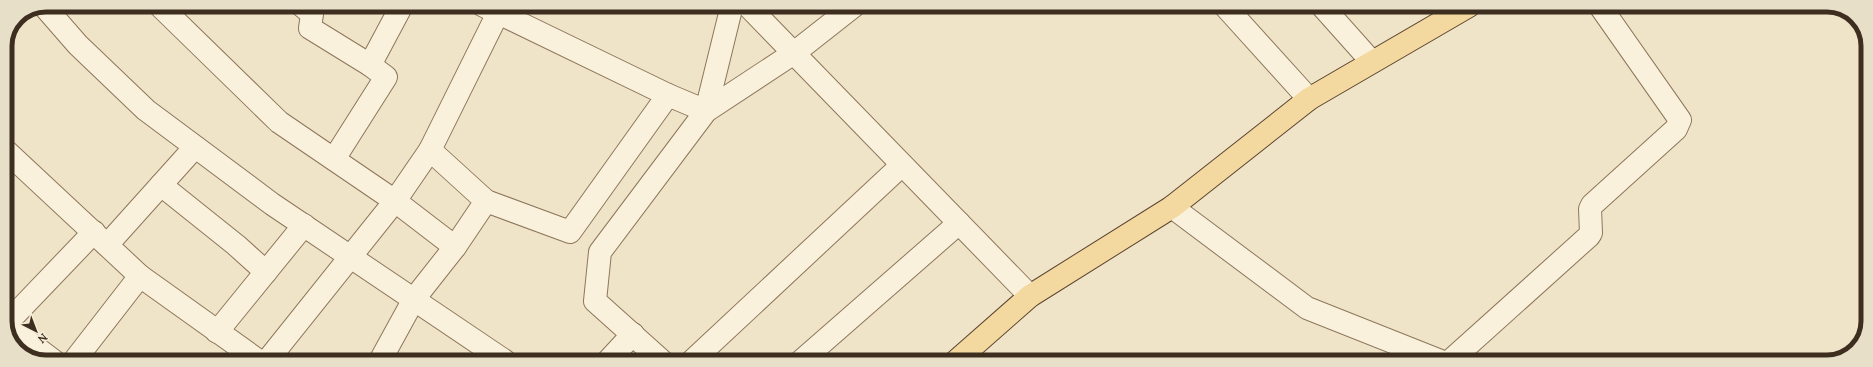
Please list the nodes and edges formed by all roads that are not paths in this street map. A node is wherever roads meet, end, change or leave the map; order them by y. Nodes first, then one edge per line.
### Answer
1 (49, 12) edge
2 (165, 12) edge
3 (310, 12) edge
4 (398, 12) edge
5 (492, 12) edge
6 (502, 12) edge
7 (730, 12) edge
8 (754, 12) edge
9 (846, 12) edge
10 (1229, 12) edge
11 (1327, 12) edge
12 (1459, 12) edge
13 (1604, 12) edge
14 (794, 53) junction
15 (1372, 62) junction
16 (370, 65) junction
17 (668, 95) junction
18 (1309, 99) junction
19 (706, 111) junction
20 (195, 147) junction
21 (430, 150) junction
22 (12, 157) edge
23 (334, 159) junction
24 (902, 165) junction
25 (161, 186) junction
26 (486, 200) junction
27 (394, 201) junction
28 (1172, 207) junction
29 (959, 223) junction
30 (304, 226) junction
31 (100, 239) junction
32 (455, 247) junction
33 (350, 256) junction
34 (266, 272) junction
35 (140, 276) junction
36 (1030, 296) junction
37 (414, 300) junction
38 (13, 328) edge
39 (217, 332) junction
40 (15, 334) edge
41 (632, 334) junction
42 (45, 355) edge
43 (79, 355) edge
44 (250, 355) edge
45 (272, 355) edge
46 (383, 355) edge
47 (496, 355) edge
48 (614, 355) edge
49 (652, 355) edge
50 (698, 355) edge
51 (808, 355) edge
52 (963, 355) edge
53 (1425, 355) edge
54 (1444, 355) edge

1 - 20 street
2 - 23 street
3 - 16 street
4 - 16 street
5 - 21 street
6 - 17 street
7 - 19 street
8 - 14 street
9 - 14 street
10 - 18 street
11 - 15 street
12 - 15 main road
13 - 54 street
14 - 19 street
14 - 24 street
15 - 18 main road
16 - 23 street
17 - 19 street
17 - 26 street
18 - 28 main road
19 - 41 street
20 - 25 street
20 - 30 street
21 - 26 street
21 - 27 street
22 - 31 street
23 - 27 street
24 - 29 street
24 - 50 street
25 - 31 street
25 - 34 street
26 - 32 street
27 - 32 street
27 - 33 street
28 - 36 main road
28 - 53 street
29 - 36 street
29 - 51 street
30 - 33 street
30 - 34 street
31 - 35 street
31 - 38 street
32 - 37 street
33 - 37 street
33 - 45 street
34 - 39 street
35 - 39 street
35 - 43 street
36 - 52 main road
37 - 46 street
37 - 47 street
39 - 44 street
40 - 42 street
41 - 48 street
41 - 49 street

